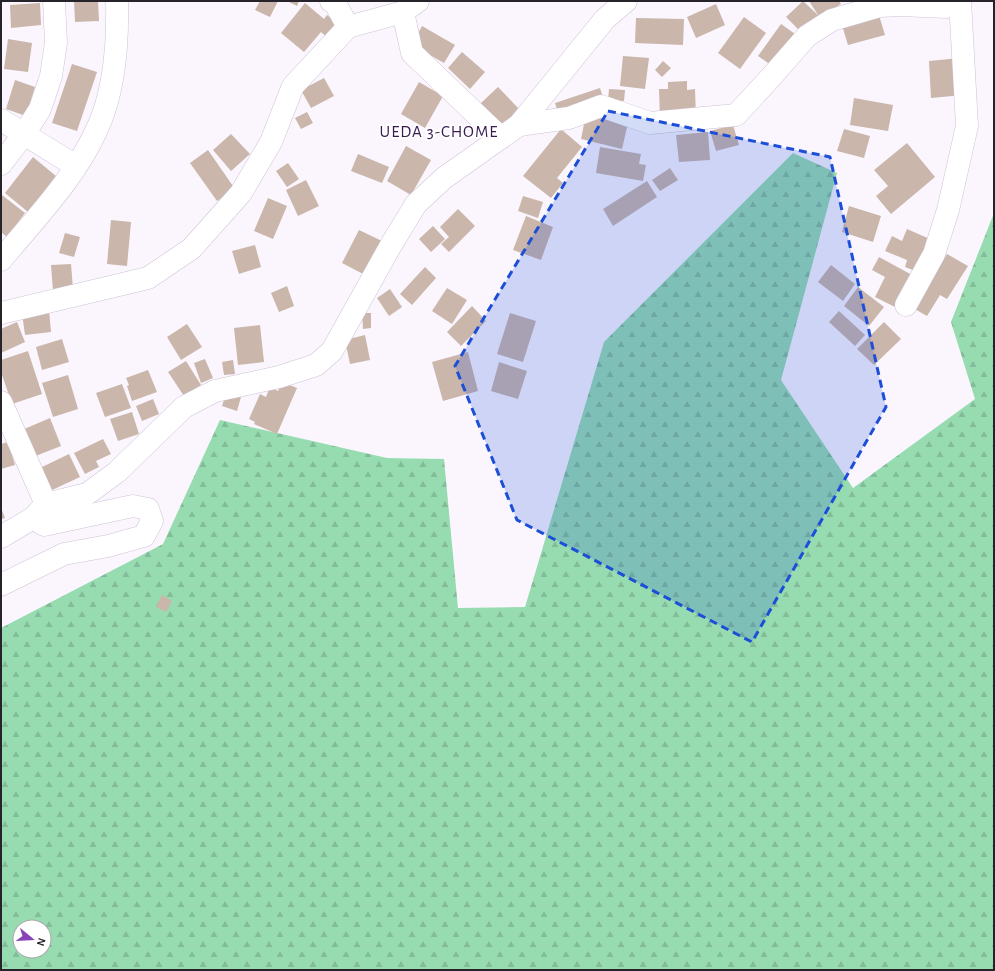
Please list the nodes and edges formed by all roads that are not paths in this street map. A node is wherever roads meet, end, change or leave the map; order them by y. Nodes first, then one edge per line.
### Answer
1 (54, 1) edge
2 (117, 1) edge
3 (331, 1) edge
4 (626, 1) edge
5 (960, 1) edge
6 (410, 6) edge
7 (348, 27) junction
8 (1, 120) edge
9 (519, 125) junction
10 (24, 134) junction
11 (501, 138) junction
12 (1, 164) edge
13 (76, 166) junction
14 (1, 260) edge
15 (906, 306) dead end
16 (1, 313) edge
17 (1, 402) edge
18 (40, 511) junction
19 (1, 537) edge
20 (1, 586) edge

1 - 10 street
2 - 13 street
3 - 7 street
4 - 9 street
5 - 9 street
5 - 15 street
6 - 7 street
6 - 11 street
7 - 16 street
8 - 10 street
9 - 11 street
10 - 12 street
10 - 13 street
11 - 18 street
13 - 14 street
17 - 18 street
18 - 19 street
18 - 20 street

